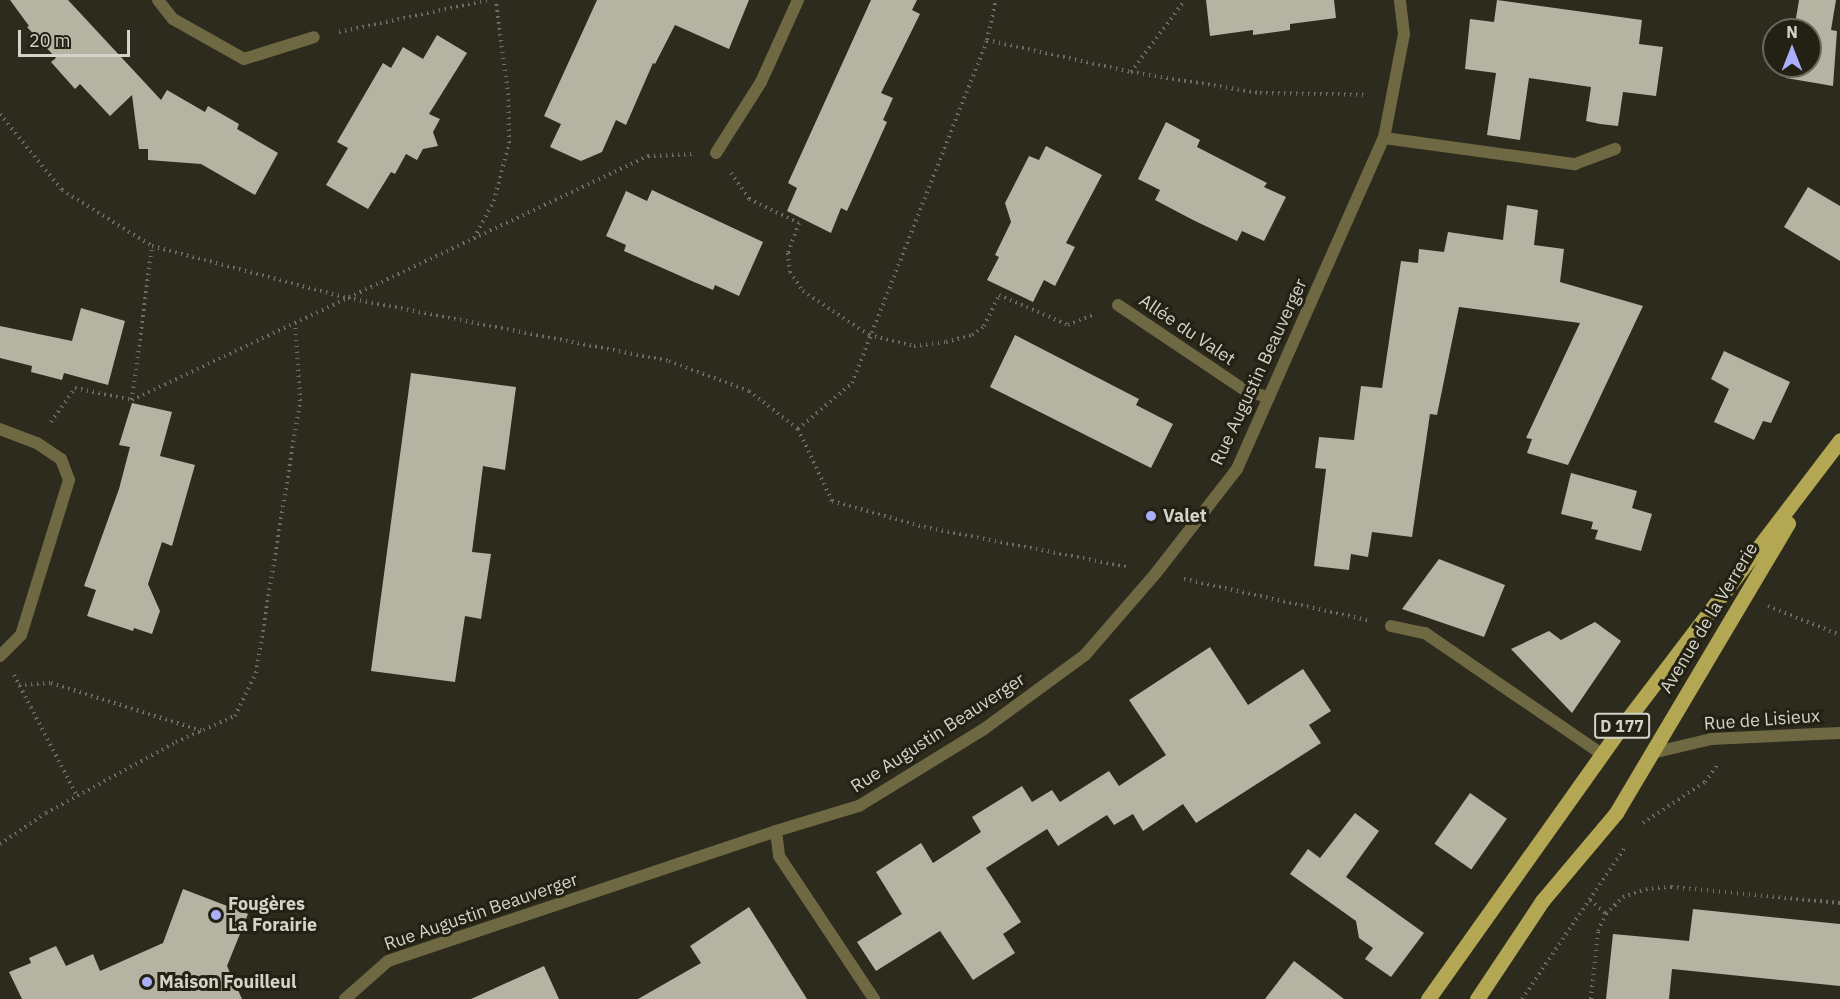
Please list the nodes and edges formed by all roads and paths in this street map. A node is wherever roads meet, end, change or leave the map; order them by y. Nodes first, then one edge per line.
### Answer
1 (158, 0) edge
2 (488, 0) edge
3 (496, 0) edge
4 (798, 0) edge
5 (996, 0) edge
6 (1185, 0) edge
7 (1400, 0) edge
8 (314, 37) joint
9 (987, 40) junction
10 (1131, 72) junction
11 (1394, 92) junction
12 (0, 114) edge
13 (1384, 138) junction
14 (1615, 149) dead end
15 (716, 153) junction
16 (474, 239) junction
17 (152, 246) junction
18 (348, 298) junction
19 (1118, 305) joint
20 (295, 323) junction
21 (869, 335) junction
22 (1269, 397) junction
23 (132, 400) junction
24 (0, 429) edge
25 (798, 429) junction
26 (1840, 440) edge
27 (37, 443) junction
28 (1825, 460) junction
29 (1156, 573) junction
30 (1744, 597) junction
31 (1391, 626) joint
32 (1840, 635) edge
33 (2, 654) edge
34 (19, 685) junction
35 (202, 731) junction
36 (1840, 733) edge
37 (1711, 739) junction
38 (1652, 753) junction
39 (1602, 754) junction
40 (77, 796) junction
41 (1642, 824) dead end
42 (776, 831) junction
43 (1629, 843) dead end
44 (0, 844) edge
45 (1590, 900) junction
46 (1840, 903) edge
47 (1606, 914) junction
48 (345, 999) edge
49 (874, 999) edge
50 (1428, 999) edge
51 (1477, 999) edge
52 (1522, 999) edge
53 (1591, 999) edge

1 - 8 street
2 - 8 path
3 - 16 path
4 - 15 street
5 - 9 path
6 - 10 path
7 - 11 street, Rue Augustin Beauverger
9 - 10 path
9 - 21 path
10 - 11 path
11 - 13 street, Rue Augustin Beauverger
12 - 17 path
13 - 14 street
13 - 22 street, Rue Augustin Beauverger
15 - 16 path
15 - 21 path
16 - 18 path
17 - 18 path
17 - 23 path
18 - 20 path
18 - 25 path
19 - 21 path
19 - 22 street, Allée du Valet
20 - 23 path
20 - 35 path
21 - 25 path
22 - 29 street, Rue Augustin Beauverger
23 - 27 path
24 - 27 street
25 - 29 path
26 - 28 main road, Avenue de la Verrerie / D 177
27 - 33 street
28 - 30 main road, Avenue de la Verrerie / D 177
28 - 39 main road, Avenue de la Verrerie / D 177
29 - 31 path
29 - 42 street, Rue Augustin Beauverger
30 - 32 path
30 - 38 main road, Avenue de la Verrerie / D 177
31 - 39 street
33 - 34 path
34 - 35 path
34 - 40 path
35 - 40 path
36 - 37 street, Rue de Lisieux
37 - 38 street, Rue de Lisieux
37 - 41 path
38 - 51 main road, Avenue de la Verrerie / D 177
39 - 50 main road, Avenue de la Verrerie / D 177
40 - 44 path
42 - 48 street, Rue Augustin Beauverger
42 - 49 street
43 - 45 path
45 - 47 path
45 - 52 path
46 - 47 path
47 - 53 path

